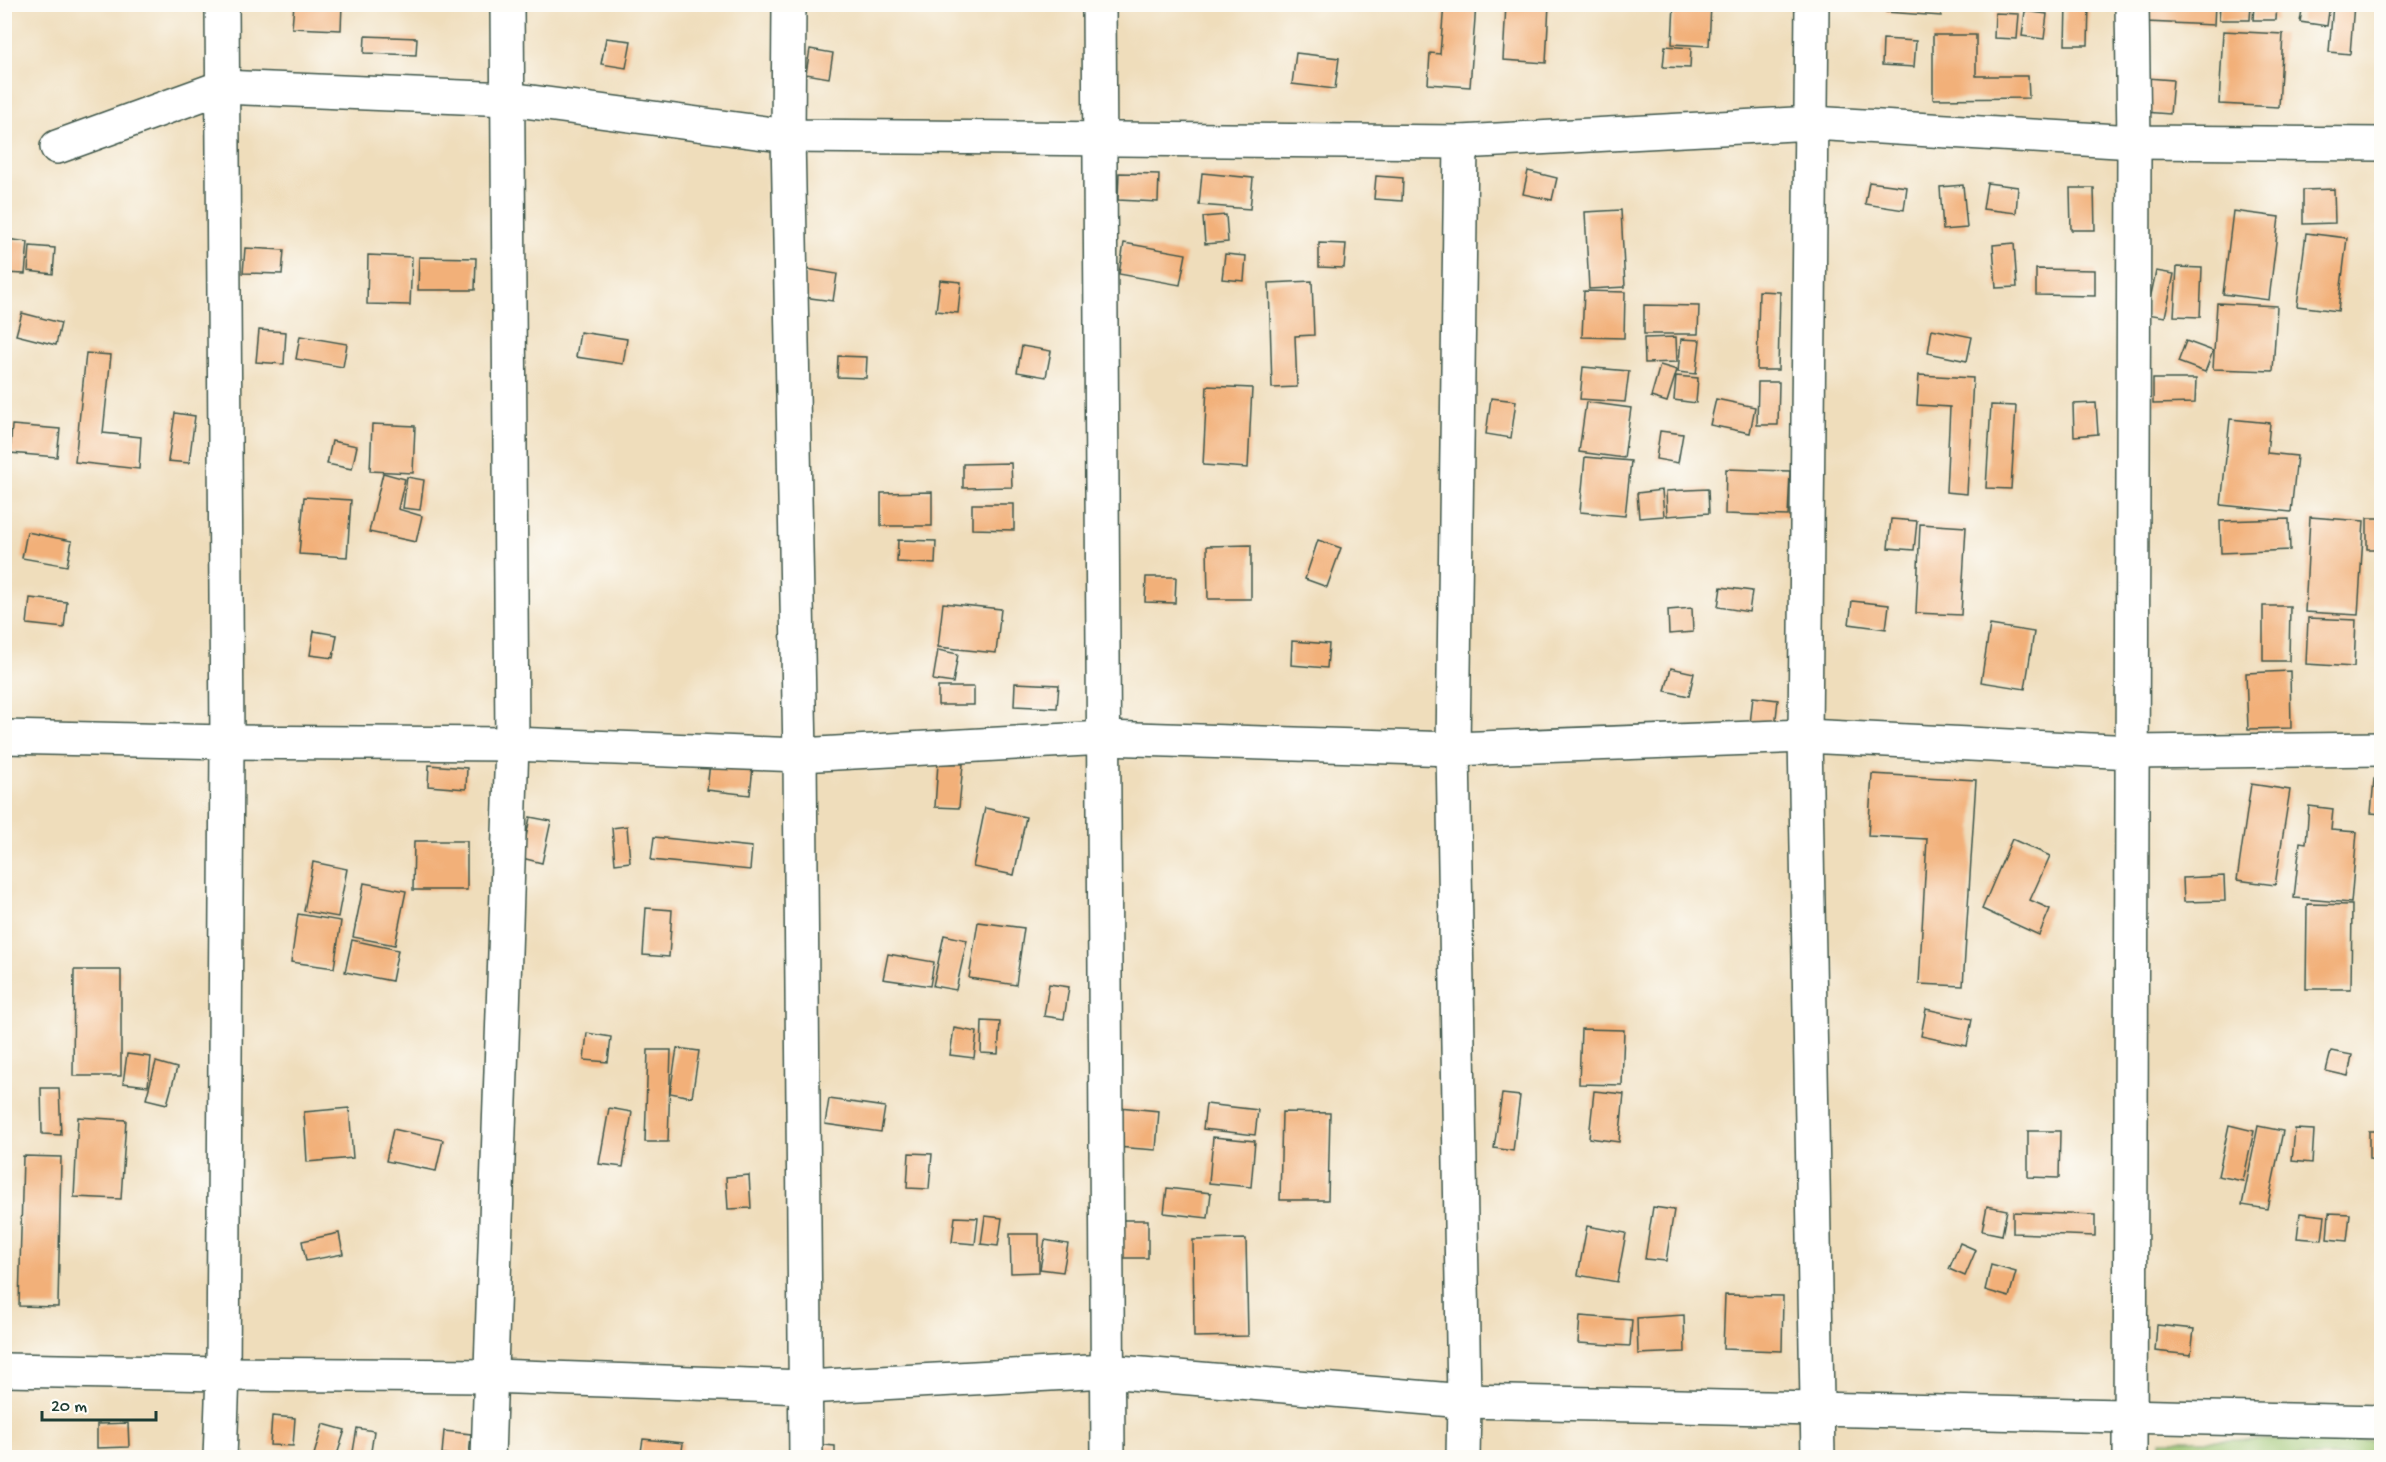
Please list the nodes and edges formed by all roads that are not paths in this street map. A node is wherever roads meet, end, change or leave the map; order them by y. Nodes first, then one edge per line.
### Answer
1 (222, 4) edge
2 (507, 4) edge
3 (789, 4) edge
4 (1100, 4) edge
5 (1812, 4) edge
6 (2132, 4) edge
7 (222, 87) junction
8 (509, 99) junction
9 (1812, 123) junction
10 (788, 136) junction
11 (1100, 137) junction
12 (1461, 142) junction
13 (2134, 142) junction
14 (2382, 144) edge
15 (57, 147) dead end
16 (1805, 736) junction
17 (4, 737) edge
18 (1104, 738) junction
19 (227, 742) junction
20 (512, 744) junction
21 (1453, 749) junction
22 (2382, 749) edge
23 (2133, 752) junction
24 (800, 755) junction
25 (4, 1370) edge
26 (1107, 1371) junction
27 (223, 1374) junction
28 (490, 1376) junction
29 (805, 1387) junction
30 (1464, 1401) junction
31 (1818, 1407) junction
32 (2130, 1415) junction
33 (2382, 1422) edge
34 (220, 1458) edge
35 (488, 1458) edge
36 (806, 1458) edge
37 (1108, 1458) edge
38 (1463, 1458) edge
39 (1818, 1458) edge
40 (2130, 1458) edge

1 - 7 street
2 - 8 street
3 - 10 street
4 - 11 street
5 - 9 street
6 - 13 street
7 - 8 street
7 - 15 street
7 - 19 street
8 - 10 street
8 - 20 street
9 - 12 street
9 - 13 street
9 - 16 street
10 - 11 street
10 - 24 street
11 - 12 street
11 - 18 street
12 - 21 street
13 - 14 street
13 - 23 street
16 - 21 street
16 - 23 street
16 - 31 street
17 - 19 street
18 - 21 street
18 - 24 street
18 - 26 street
19 - 20 street
19 - 27 street
20 - 24 street
20 - 28 street
21 - 30 street
22 - 23 street
23 - 32 street
24 - 29 street
25 - 27 street
26 - 29 street
26 - 30 street
26 - 37 street
27 - 28 street
27 - 34 street
28 - 29 street
28 - 35 street
29 - 36 street
30 - 31 street
30 - 38 street
31 - 32 street
31 - 39 street
32 - 33 street
32 - 40 street

